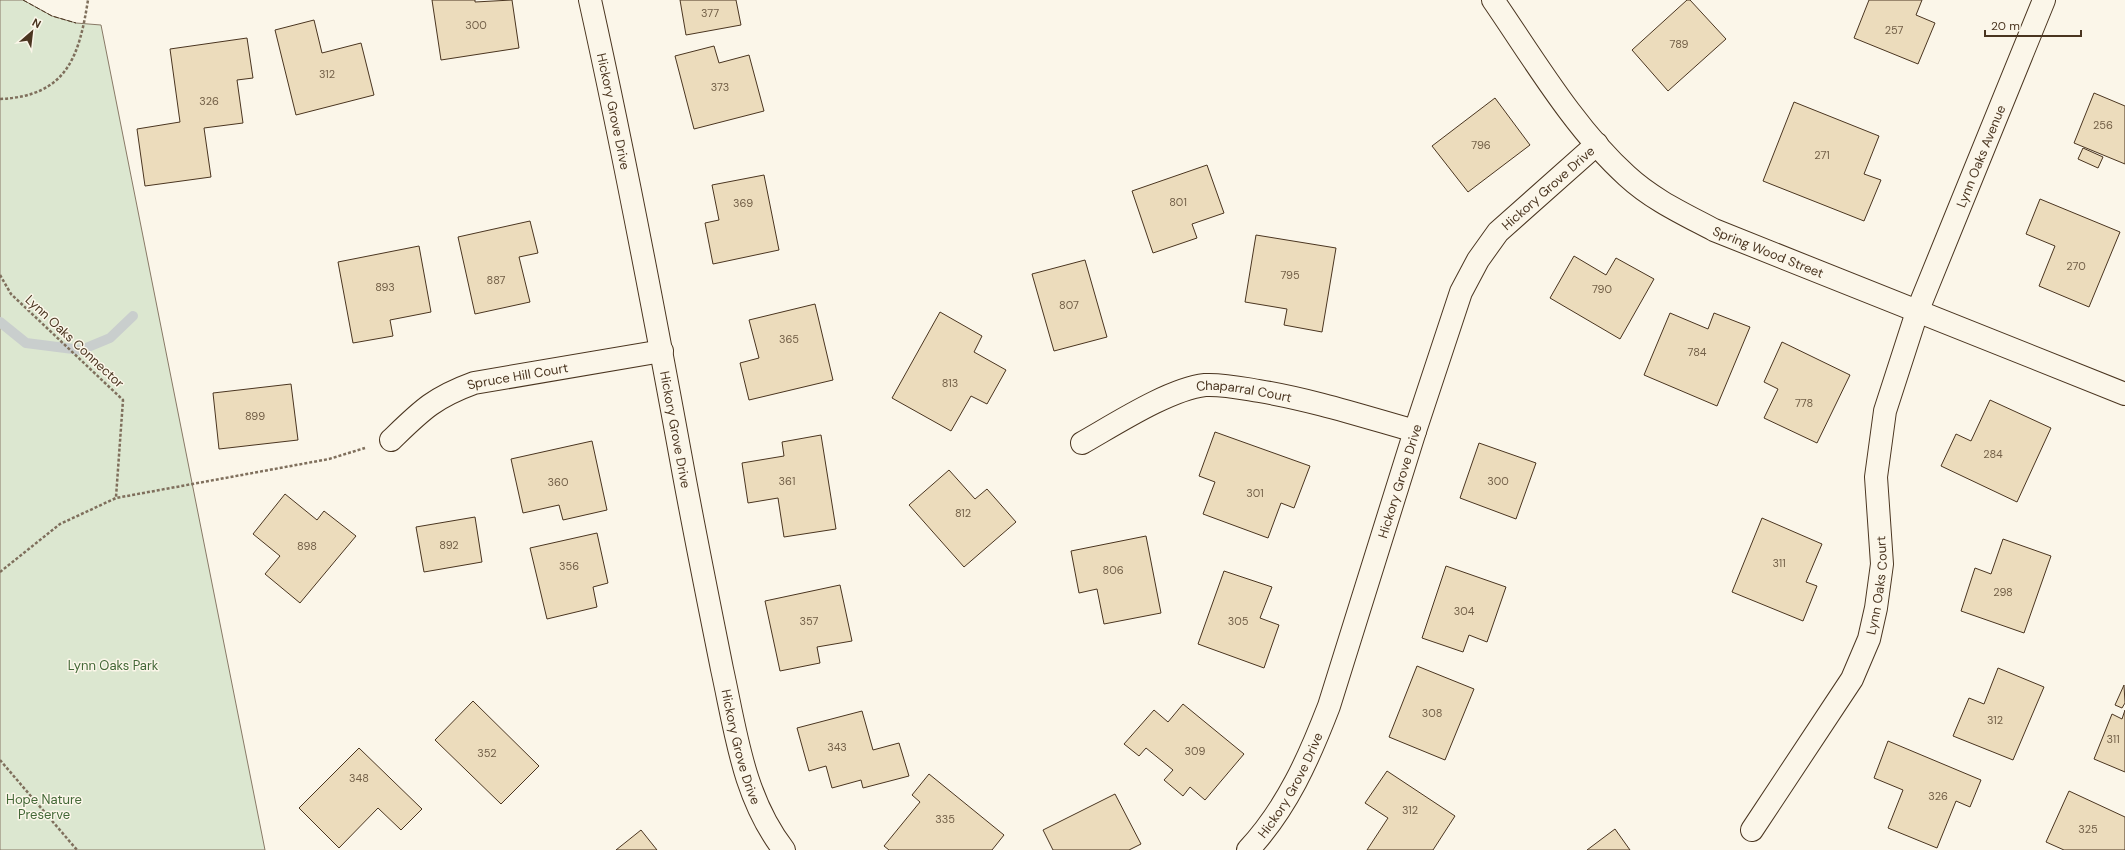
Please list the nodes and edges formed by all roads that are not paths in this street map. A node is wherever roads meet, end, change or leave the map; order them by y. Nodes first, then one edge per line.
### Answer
1 (590, 0) edge
2 (1493, 0) edge
3 (2044, 0) edge
4 (1597, 144) junction
5 (1917, 312) junction
6 (662, 351) junction
7 (2125, 394) edge
8 (1415, 431) junction
9 (391, 440) road end
10 (1082, 443) dead end
11 (1752, 830) dead end
12 (784, 850) edge
13 (1248, 850) edge

1 - 6 street, Hickory Grove Drive
2 - 4 street, Spring Wood Street
3 - 5 street, Lynn Oaks Avenue
4 - 5 street, Spring Wood Street
4 - 8 street, Hickory Grove Drive
5 - 7 street, Spring Wood Street
5 - 11 street, Lynn Oaks Court
6 - 9 street, Spruce Hill Court
6 - 12 street, Hickory Grove Drive
8 - 10 street, Chaparral Court
8 - 13 street, Hickory Grove Drive

